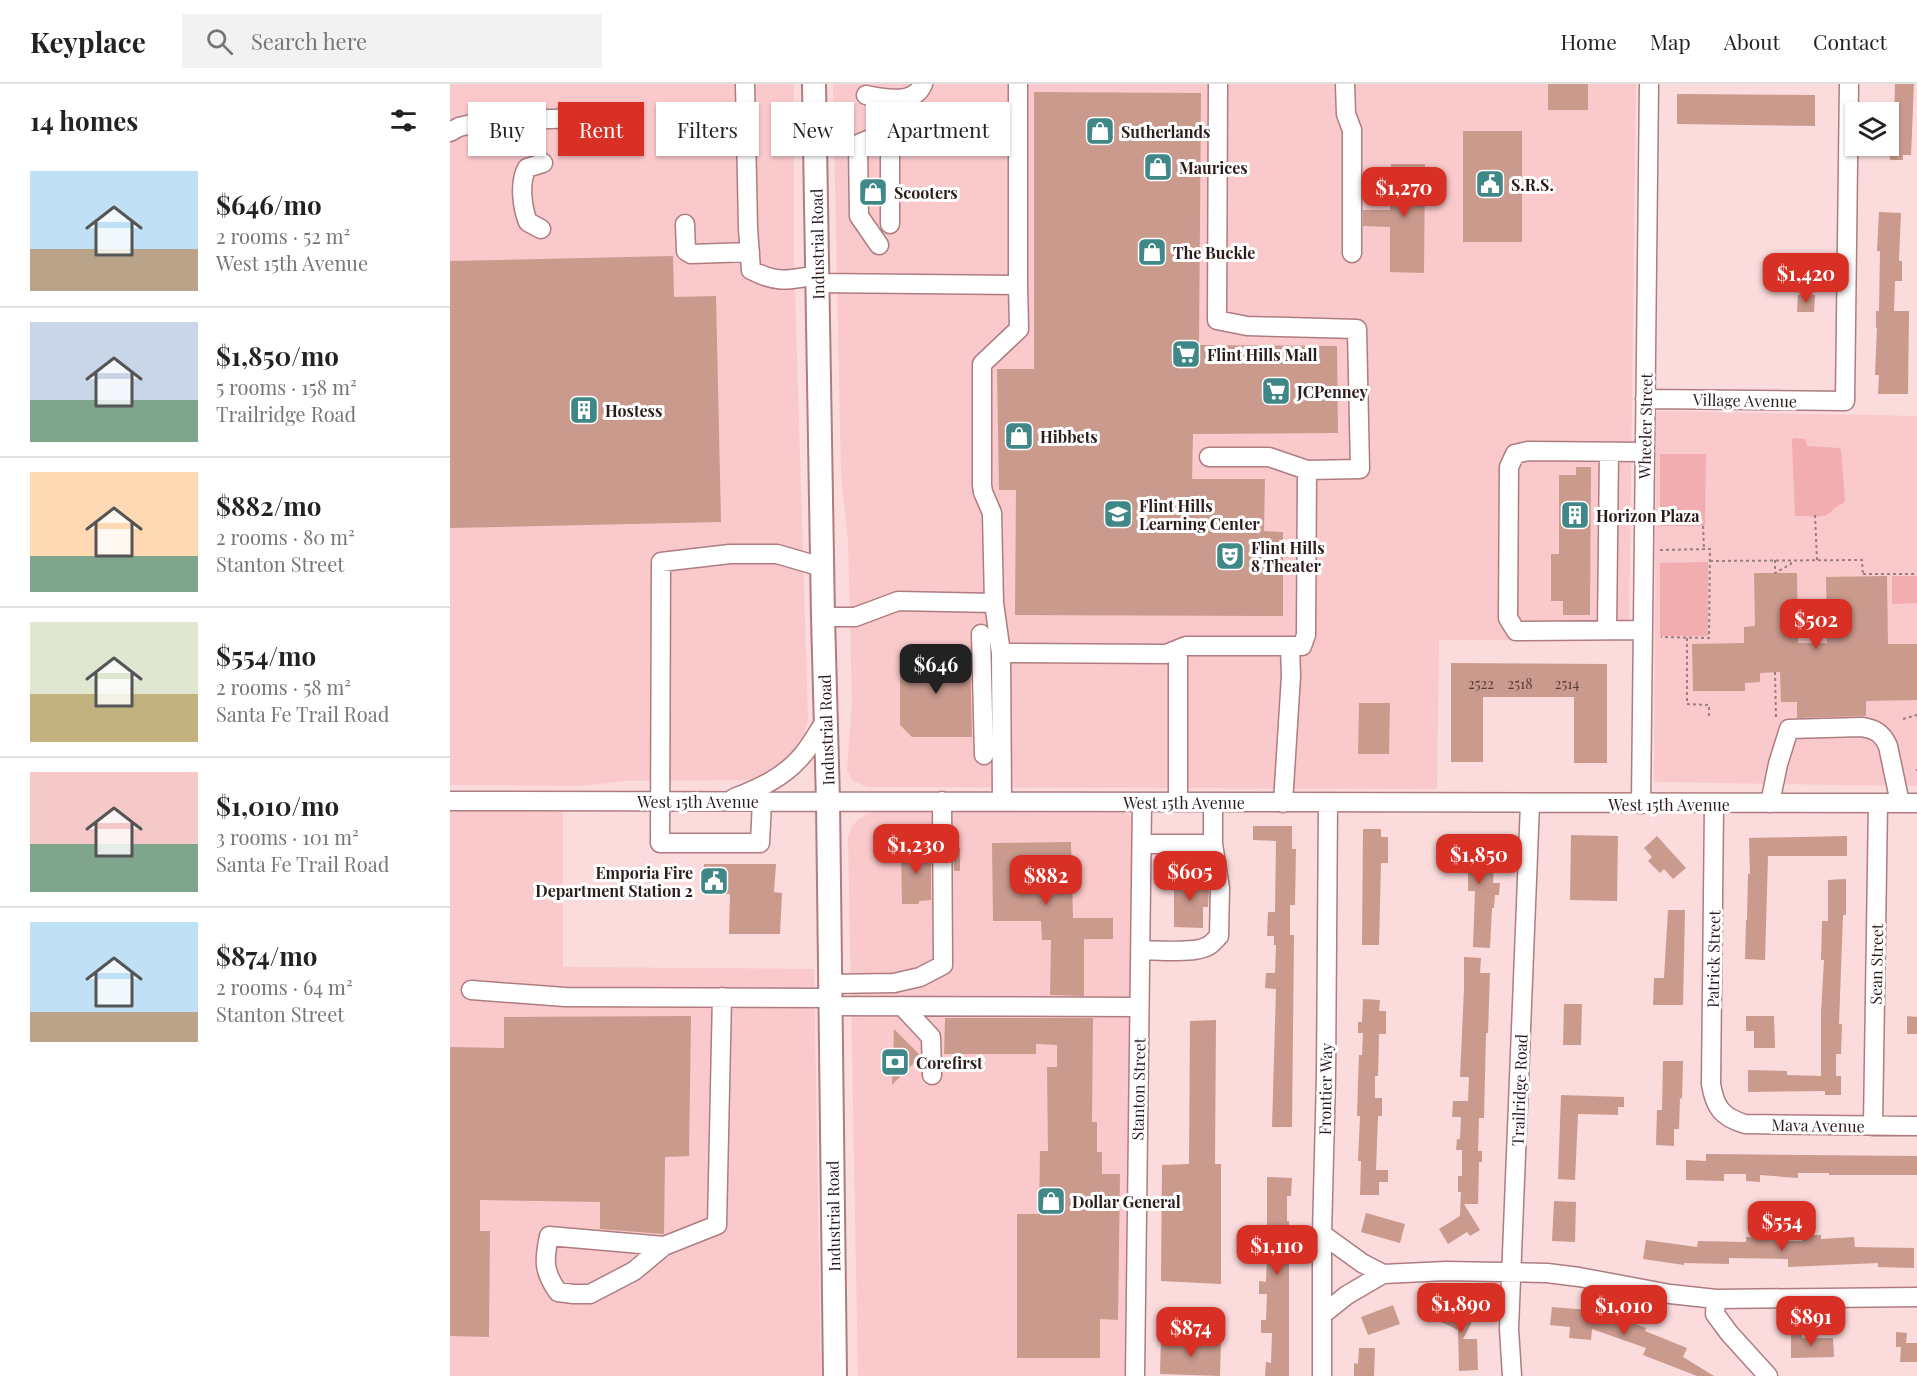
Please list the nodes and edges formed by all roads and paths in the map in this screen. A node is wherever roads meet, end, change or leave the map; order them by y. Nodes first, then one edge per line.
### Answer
1 (745, 84) edge
2 (814, 84) edge
3 (923, 84) edge
4 (1018, 84) edge
5 (1218, 84) edge
6 (1345, 84) edge
7 (1649, 84) edge
8 (1849, 84) edge
9 (866, 96) dead end
10 (558, 119) edge
11 (450, 132) edge
12 (543, 163) dead end
13 (686, 224) dead end
14 (890, 224) dead end
15 (541, 229) dead end
16 (879, 245) dead end
17 (750, 252) junction
18 (1352, 253) dead end
19 (817, 279) junction
20 (1018, 285) junction
21 (1645, 399) junction
22 (1609, 452) junction
23 (1645, 452) junction
24 (1209, 457) dead end
25 (1307, 470) junction
26 (1815, 515) dead end
27 (1704, 526) dead end
28 (1704, 549) junction
29 (1660, 550) dead end
30 (1817, 560) junction
31 (1710, 561) junction
32 (1774, 561) junction
33 (1791, 561) junction
34 (822, 567) junction
35 (1917, 574) edge
36 (994, 603) junction
37 (823, 617) junction
38 (1607, 630) junction
39 (1643, 630) junction
40 (981, 634) dead end
41 (1661, 637) dead end
42 (1687, 638) junction
43 (1290, 646) junction
44 (1178, 649) junction
45 (1001, 653) junction
46 (1775, 672) dead end
47 (1917, 716) edge
48 (1709, 719) dead end
49 (1776, 719) dead end
50 (1904, 719) dead end
51 (826, 720) junction
52 (984, 755) dead end
53 (450, 801) edge
54 (661, 801) junction
55 (828, 801) junction
56 (942, 801) junction
57 (1002, 801) junction
58 (723, 802) junction
59 (762, 802) junction
60 (1142, 802) junction
61 (1178, 802) junction
62 (1213, 802) junction
63 (1328, 802) junction
64 (1283, 803) junction
65 (1770, 803) junction
66 (1878, 803) junction
67 (1908, 803) edge
68 (1530, 804) junction
69 (1641, 804) junction
70 (1714, 804) junction
71 (1142, 844) junction
72 (1213, 844) junction
73 (1140, 950) junction
74 (471, 990) dead end
75 (830, 996) junction
76 (722, 997) junction
77 (902, 1006) junction
78 (1139, 1007) junction
79 (932, 1075) dead end
80 (1721, 1112) joint
81 (1873, 1126) junction
82 (1917, 1126) edge
83 (1322, 1234) junction
84 (664, 1246) junction
85 (1511, 1273) junction
86 (1383, 1274) junction
87 (1917, 1297) edge
88 (1716, 1299) junction
89 (1323, 1314) junction
90 (835, 1376) edge
91 (1135, 1376) edge
92 (1322, 1376) edge
93 (1512, 1376) edge
94 (1768, 1376) edge

1 - 17 street
2 - 19 main road, Industrial Road
3 - 9 street
4 - 20 street
5 - 25 street
6 - 18 street
7 - 21 street, Wheeler Street
8 - 21 street, Village Avenue
10 - 11 street
12 - 15 street
13 - 17 street
14 - 16 street
17 - 19 street
19 - 20 street
19 - 34 main road, Industrial Road
20 - 36 street
21 - 23 street, Wheeler Street
22 - 23 street
22 - 38 street
22 - 38 street
23 - 39 street, Wheeler Street
24 - 25 street
25 - 43 street
26 - 30 path
27 - 28 path
28 - 29 path
28 - 31 path
30 - 33 path
30 - 35 path
31 - 32 path
31 - 42 path
32 - 33 path
32 - 33 path
34 - 37 main road, Industrial Road
34 - 54 street
36 - 37 street
36 - 45 street
37 - 51 main road, Industrial Road
38 - 39 street
39 - 69 street, Wheeler Street
40 - 52 street
41 - 42 path
42 - 48 path
43 - 44 street
43 - 64 street
44 - 45 street
44 - 61 street
45 - 57 street
46 - 49 path
47 - 50 path
51 - 55 main road, Industrial Road
51 - 58 street
53 - 54 street, West 15th Avenue
54 - 58 street, West 15th Avenue
54 - 59 street
55 - 56 street, West 15th Avenue
55 - 59 street, West 15th Avenue
55 - 75 main road, Industrial Road
56 - 57 street, West 15th Avenue
56 - 75 street
57 - 60 street, West 15th Avenue
58 - 59 street, West 15th Avenue
60 - 61 street, West 15th Avenue
60 - 71 street, Stanton Street
61 - 62 street, West 15th Avenue
62 - 64 street, West 15th Avenue
62 - 72 street
63 - 64 street, West 15th Avenue
63 - 68 street, West 15th Avenue
63 - 83 street, Frontier Way
65 - 66 street, West 15th Avenue
65 - 67 street
65 - 70 street, West 15th Avenue
66 - 67 street, West 15th Avenue
66 - 81 street, Sean Street
68 - 69 street, West 15th Avenue
68 - 85 street, Trailridge Road
69 - 70 street, West 15th Avenue
70 - 80 street, Patrick Street
71 - 72 street
71 - 73 street, Stanton Street
72 - 73 street
73 - 78 street, Stanton Street
74 - 76 street
75 - 76 street
75 - 77 street
75 - 90 main road, Industrial Road
76 - 84 street
77 - 78 street
77 - 79 street
78 - 91 street, Stanton Street
80 - 81 street, Mava Avenue
81 - 82 street, Mava Avenue
83 - 86 street
83 - 89 street, Frontier Way
84 - 84 street
85 - 86 street
85 - 88 street
85 - 93 street, Trailridge Road
86 - 89 street
87 - 88 street
88 - 94 street
89 - 92 street, Frontier Way

